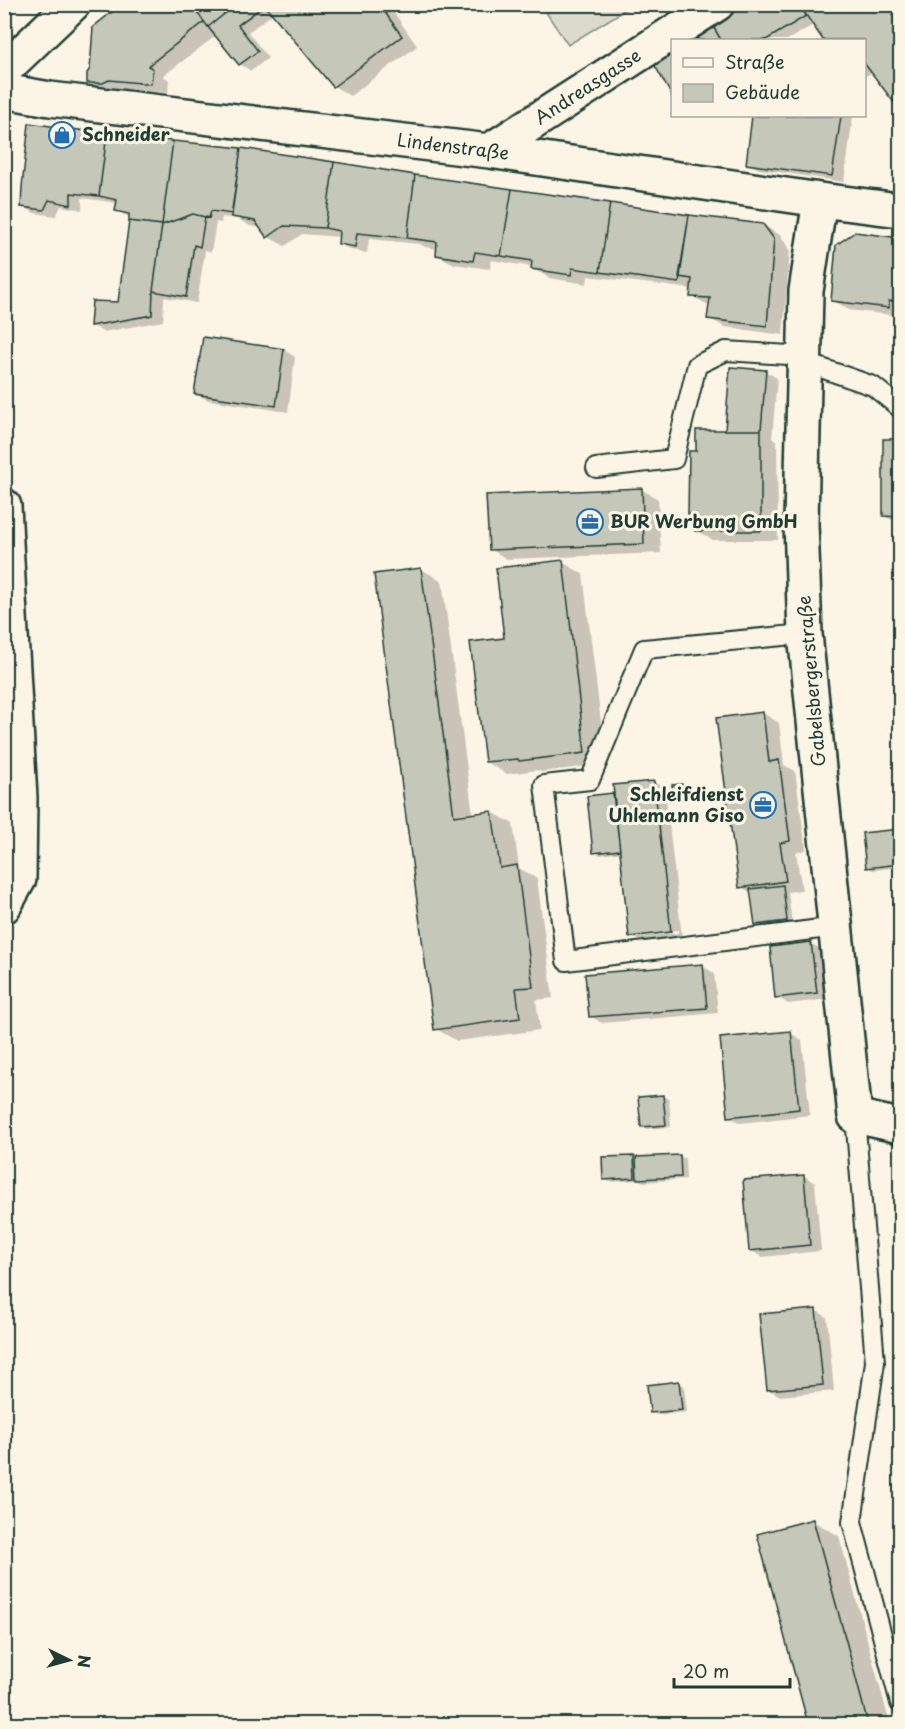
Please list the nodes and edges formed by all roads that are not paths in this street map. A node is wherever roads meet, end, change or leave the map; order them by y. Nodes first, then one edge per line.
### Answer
1 (73, 4) edge
2 (717, 4) edge
3 (4, 70) edge
4 (4, 91) edge
5 (489, 151) junction
6 (820, 200) junction
7 (900, 210) edge
8 (804, 359) junction
9 (900, 408) edge
10 (596, 468) dead end
11 (4, 506) edge
12 (805, 634) junction
13 (4, 906) edge
14 (836, 927) junction
15 (855, 1116) junction
16 (900, 1126) edge
17 (900, 1702) edge

1 - 3 street
2 - 5 street, Andreasgasse
4 - 5 street, Lindenstraße
5 - 6 street, Lindenstraße
6 - 7 street, Lindenstraße
6 - 8 street, Gabelsbergerstraße
8 - 9 lane
8 - 10 lane
8 - 12 street, Gabelsbergerstraße
11 - 13 street
12 - 14 street, Gabelsbergerstraße
12 - 14 lane
14 - 15 street, Gabelsbergerstraße
15 - 16 street
15 - 17 lane

